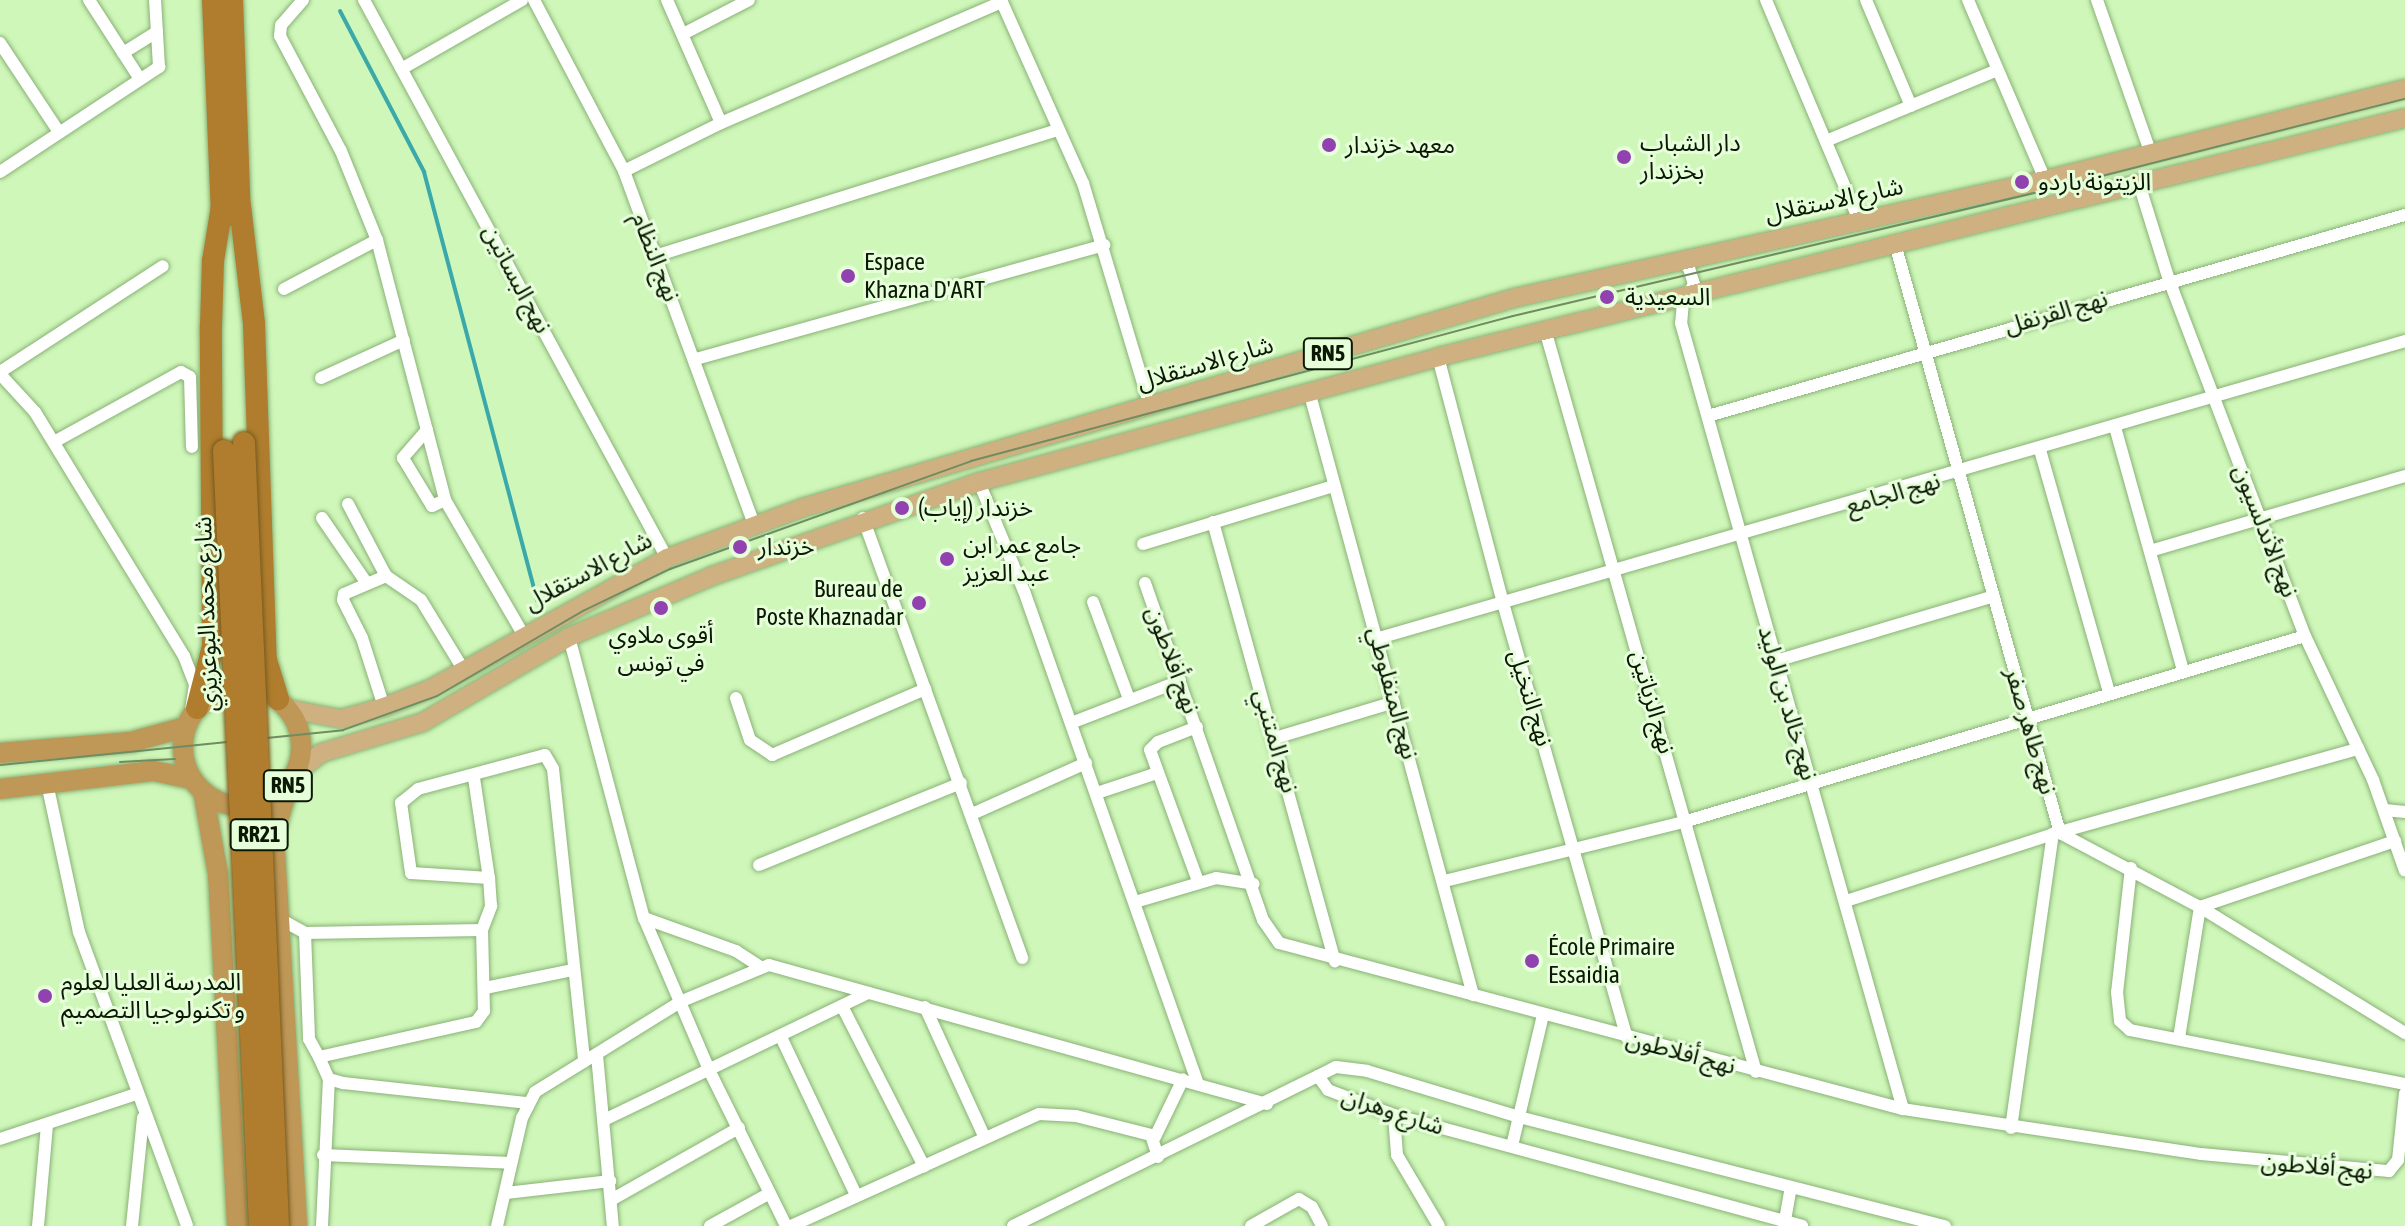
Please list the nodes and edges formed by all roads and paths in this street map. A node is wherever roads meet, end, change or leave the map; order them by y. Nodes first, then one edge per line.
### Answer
1 (89, 0) edge
2 (155, 0) edge
3 (213, 0) edge
4 (232, 0) edge
5 (288, 0) edge
6 (303, 0) edge
7 (364, 0) edge
8 (522, 0) edge
9 (534, 0) edge
10 (667, 0) edge
11 (749, 0) edge
12 (1766, 0) edge
13 (1866, 0) edge
14 (1968, 0) edge
15 (2097, 0) edge
16 (1002, 1) edge
17 (506, 4) edge
18 (281, 25) junction
19 (157, 32) junction
20 (683, 34) junction
21 (0, 43) edge
22 (123, 53) junction
23 (403, 68) junction
24 (1997, 70) junction
25 (140, 79) junction
26 (2405, 89) edge
27 (1911, 106) junction
28 (2405, 118) edge
29 (721, 123) junction
30 (1056, 130) junction
31 (59, 132) junction
32 (1826, 141) junction
33 (2151, 154) junction
34 (624, 171) junction
35 (0, 172) edge
36 (2045, 180) junction
37 (2140, 187) junction
38 (231, 206) junction
39 (2405, 215) edge
40 (1860, 222) junction
41 (377, 240) junction
42 (1895, 244) junction
43 (1104, 245) junction
44 (655, 256) junction
45 (1674, 260) junction
46 (163, 266) dead end
47 (2169, 280) junction
48 (284, 289) dead end
49 (1686, 298) junction
50 (1546, 333) junction
51 (404, 340) junction
52 (2405, 341) edge
53 (1927, 349) junction
54 (1438, 357) junction
55 (696, 359) junction
56 (0, 373) edge
57 (321, 378) dead end
58 (1309, 391) junction
59 (2215, 399) junction
60 (1150, 406) junction
61 (1708, 416) junction
62 (2115, 427) junction
63 (427, 430) junction
64 (54, 442) junction
65 (192, 447) dead end
66 (234, 447) junction
67 (2040, 450) junction
68 (1960, 473) junction
69 (2405, 476) edge
70 (979, 482) junction
71 (1334, 486) junction
72 (445, 500) junction
73 (348, 504) dead end
74 (322, 518) dead end
75 (863, 518) junction
76 (2262, 520) junction
77 (1213, 522) junction
78 (754, 525) junction
79 (1741, 537) junction
80 (1143, 544) dead end
81 (2150, 551) junction
82 (667, 558) junction
83 (1615, 573) junction
84 (386, 576) junction
85 (366, 582) junction
86 (1145, 583) dead end
87 (1994, 596) junction
88 (1093, 602) dead end
89 (1503, 603) junction
90 (523, 634) junction
91 (2305, 636) junction
92 (569, 637) junction
93 (1379, 638) junction
94 (1776, 661) junction
95 (463, 669) junction
96 (2183, 671) junction
97 (1180, 681) junction
98 (925, 689) junction
99 (2109, 692) junction
100 (736, 698) dead end
101 (1129, 699) junction
102 (1394, 702) junction
103 (284, 704) junction
104 (384, 707) junction
105 (2026, 716) junction
106 (191, 717) junction
107 (1071, 723) junction
108 (1197, 727) junction
109 (1275, 738) junction
110 (2358, 749) junction
111 (0, 753) edge
112 (1086, 763) junction
113 (1157, 773) junction
114 (293, 778) junction
115 (474, 778) junction
116 (1811, 782) junction
117 (47, 783) junction
118 (961, 783) junction
119 (197, 785) junction
120 (0, 789) edge
121 (1097, 793) junction
122 (2385, 810) junction
123 (2405, 812) edge
124 (972, 814) junction
125 (1687, 821) junction
126 (2057, 834) junction
127 (2395, 841) junction
128 (1575, 845) junction
129 (759, 865) dead end
130 (2131, 868) junction
131 (2405, 871) edge
132 (489, 878) junction
133 (1198, 881) junction
134 (1445, 881) junction
135 (1254, 884) junction
136 (1846, 901) junction
137 (1135, 902) junction
138 (2200, 907) junction
139 (644, 918) junction
140 (280, 919) junction
141 (482, 930) junction
142 (305, 933) junction
143 (1022, 958) dead end
144 (1335, 961) junction
145 (759, 966) junction
146 (573, 970) junction
147 (485, 988) junction
148 (868, 993) junction
149 (1473, 995) junction
150 (682, 1001) junction
151 (925, 1007) junction
152 (843, 1008) junction
153 (1543, 1015) junction
154 (2405, 1033) edge
155 (781, 1037) junction
156 (1627, 1038) junction
157 (2179, 1038) junction
158 (597, 1055) junction
159 (319, 1057) junction
160 (584, 1061) junction
161 (710, 1072) junction
162 (1756, 1072) junction
163 (1318, 1076) junction
164 (329, 1079) junction
165 (1183, 1079) junction
166 (1198, 1084) junction
167 (2405, 1084) edge
168 (2405, 1093) edge
169 (136, 1094) junction
170 (526, 1103) junction
171 (1267, 1104) junction
172 (1903, 1109) junction
173 (143, 1115) junction
174 (1394, 1115) junction
175 (1519, 1117) junction
176 (604, 1120) junction
177 (47, 1125) junction
178 (739, 1128) junction
179 (2011, 1128) junction
180 (1155, 1137) junction
181 (985, 1138) junction
182 (0, 1139) edge
183 (1512, 1146) junction
184 (323, 1155) junction
185 (1158, 1157) junction
186 (511, 1163) junction
187 (924, 1166) junction
188 (610, 1181) junction
189 (1791, 1188) junction
190 (506, 1193) junction
191 (770, 1193) junction
192 (856, 1195) junction
193 (611, 1200) junction
194 (1784, 1224) edge
195 (38, 1226) edge
196 (132, 1226) edge
197 (187, 1226) edge
198 (237, 1226) edge
199 (260, 1226) edge
200 (278, 1226) edge
201 (297, 1226) edge
202 (322, 1226) edge
203 (497, 1226) edge
204 (613, 1226) edge
205 (710, 1226) edge
206 (789, 1226) edge
207 (1013, 1226) edge
208 (1251, 1226) edge
209 (1322, 1226) edge
210 (1439, 1226) edge
211 (1802, 1226) edge
212 (1945, 1226) edge

1 - 22 street
2 - 19 street
3 - 38 highway, شارع محمد البوعزيزي / RR21
4 - 38 highway, شارع محمد البوعزيزي / RR21
5 - 18 street
6 - 18 street
7 - 23 street, نهج البساتين
8 - 17 street
9 - 34 street, نهج النظام
10 - 20 street
11 - 20 street
12 - 32 street
13 - 27 street
14 - 24 street
15 - 33 street
16 - 29 street
16 - 30 street
17 - 23 street
18 - 41 street
19 - 22 street
19 - 25 street
20 - 29 street
21 - 31 street
22 - 25 street
23 - 82 street, نهج البساتين
24 - 27 street
24 - 36 street
25 - 31 street
26 - 33 main road, شارع الاستقلال / RN5
27 - 32 street
28 - 37 main road, شارع الاستقلال / RN5
29 - 34 street
30 - 43 street
30 - 44 street
31 - 35 street
32 - 40 street
33 - 36 main road, شارع الاستقلال / RN5
34 - 44 street, نهج النظام
36 - 40 main road, شارع الاستقلال / RN5
37 - 42 main road, شارع الاستقلال / RN5
37 - 47 street, نهج الأندلسيون
38 - 66 highway, شارع محمد البوعزيزي / RR21
38 - 103 highway, RR21
38 - 106 highway, RR21
39 - 47 street, نهج القرنفل
40 - 45 main road, شارع الاستقلال / RN5
41 - 48 street
41 - 51 street
42 - 49 main road, شارع الاستقلال / RN5
42 - 53 street, نهج طاهر صفر
43 - 55 street
43 - 60 street
44 - 55 street, نهج النظام
45 - 49 street, نهج خالد بن الوليد
45 - 60 main road, شارع الاستقلال / RN5
46 - 56 street
47 - 53 street, نهج القرنفل
47 - 59 street, نهج الأندلسيون
49 - 50 main road, شارع الاستقلال / RN5
49 - 61 street, نهج خالد بن الوليد
50 - 54 main road, شارع الاستقلال / RN5
50 - 83 street, نهج الزياتين
51 - 57 street
51 - 63 street
52 - 59 street, نهج الجامع
53 - 61 street, نهج القرنفل
53 - 68 street, نهج طاهر صفر
54 - 58 main road, شارع الاستقلال / RN5
54 - 89 street, نهج النخيل
55 - 78 street, نهج النظام
56 - 64 street
58 - 70 main road, شارع الاستقلال / RN5
58 - 71 street, نهج المنفلوطي
59 - 62 street, نهج الجامع
59 - 76 street, نهج الأندلسيون
60 - 78 main road, شارع الاستقلال / RN5
61 - 79 street, نهج خالد بن الوليد
62 - 67 street, نهج الجامع
62 - 81 street
63 - 72 street
63 - 72 street
64 - 65 street
64 - 106 street
66 - 199 highway, شارع محمد البوعزيزي / RR21, bridge
66 - 200 highway, شارع محمد البوعزيزي / RR21, bridge
67 - 68 street, نهج الجامع
67 - 99 street
68 - 79 street, نهج الجامع
68 - 87 street, نهج طاهر صفر
69 - 76 street
70 - 75 main road, شارع الاستقلال / RN5
70 - 107 street
71 - 77 street
71 - 93 street, نهج المنفلوطي
72 - 90 street
73 - 84 street
74 - 85 street
75 - 92 main road, شارع الاستقلال / RN5
75 - 98 street
76 - 81 street
76 - 91 street, نهج الأندلسيون
77 - 80 street
77 - 109 street, نهج المتنبي
78 - 82 main road, شارع الاستقلال / RN5
79 - 83 street, نهج الجامع
79 - 94 street, نهج خالد بن الوليد
81 - 96 street
82 - 90 main road, شارع الاستقلال / RN5
83 - 89 street, نهج الجامع
83 - 125 street, نهج الزياتين
84 - 85 street
84 - 95 street
85 - 104 street
86 - 97 street, نهج أفلاطون
87 - 94 street
87 - 105 street, نهج طاهر صفر
88 - 101 street
89 - 93 street, نهج الجامع
89 - 128 street, نهج النخيل
90 - 95 main road, شارع الاستقلال / RN5
91 - 96 street
91 - 110 street, نهج الأندلسيون
92 - 114 main road, شارع الاستقلال / RN5
92 - 139 street
93 - 102 street, نهج المنفلوطي
94 - 116 street, نهج خالد بن الوليد
95 - 104 main road, شارع الاستقلال / RN5
96 - 99 street
97 - 101 street
97 - 108 street, نهج أفلاطون
98 - 100 street
98 - 118 street
99 - 105 street
101 - 107 street
102 - 109 street
102 - 134 street, نهج المنفلوطي
103 - 104 main road, شارع الاستقلال / RN5
103 - 106 highway, RN5
103 - 114 highway, RN5
105 - 116 street
105 - 126 street, نهج طاهر صفر
106 - 111 highway, RN5
106 - 119 highway
107 - 112 street
108 - 113 street
108 - 135 street, نهج أفلاطون
109 - 144 street, نهج المتنبي
110 - 122 street, نهج الأندلسيون
110 - 126 street
112 - 121 street
112 - 124 street
113 - 121 street
113 - 133 street
114 - 119 highway, RN5
114 - 140 highway, RR21
115 - 132 street
115 - 132 street
115 - 146 street
116 - 125 street
116 - 136 street, نهج خالد بن الوليد
117 - 119 highway, RN5
117 - 120 highway, RN5
117 - 169 street
118 - 124 street
118 - 129 street
119 - 198 highway, RR21
121 - 137 street
122 - 123 street
122 - 127 street, نهج الأندلسيون
124 - 143 street
125 - 128 street
125 - 162 street, نهج الزياتين
126 - 130 street
126 - 136 street
126 - 179 street
127 - 131 street, نهج الأندلسيون
127 - 138 street
128 - 134 street
128 - 156 street, نهج النخيل
130 - 138 street
130 - 157 street
132 - 141 street
133 - 135 street
133 - 137 street
134 - 149 street, نهج المنفلوطي
135 - 144 street, نهج أفلاطون
136 - 172 street, نهج خالد بن الوليد
137 - 166 street
138 - 154 street
138 - 157 street
139 - 145 street
139 - 150 street
140 - 142 street
140 - 201 highway, RR21
141 - 142 street
141 - 147 street
142 - 159 street
144 - 149 street, نهج أفلاطون
145 - 148 street
145 - 150 street
146 - 147 street
146 - 160 street
147 - 159 street
148 - 151 street
148 - 152 street
149 - 153 street, نهج أفلاطون
150 - 158 street
150 - 161 street
151 - 165 street
151 - 181 street
152 - 155 street
152 - 187 street
153 - 156 street, نهج أفلاطون
153 - 175 street
155 - 161 street
155 - 192 street
156 - 162 street, نهج أفلاطون
157 - 167 street
158 - 160 street
158 - 176 street
159 - 164 street
160 - 170 street
161 - 176 street
161 - 178 street
162 - 172 street, نهج أفلاطون
163 - 171 street, شارع وهران
163 - 174 street, شارع وهران
163 - 175 street
164 - 170 street
164 - 184 street
165 - 166 street
165 - 180 street
166 - 171 street
168 - 179 street, نهج أفلاطون
169 - 173 street
169 - 177 street
170 - 186 street
171 - 185 street, شارع وهران
172 - 179 street, نهج أفلاطون
173 - 196 street
173 - 197 street
174 - 183 street, شارع وهران
174 - 210 street
175 - 183 street
175 - 189 street
176 - 188 street
177 - 182 street
177 - 195 street
178 - 191 street
178 - 193 street
180 - 181 street
180 - 185 street
181 - 187 street
183 - 194 street, شارع وهران
184 - 186 street
184 - 202 street
185 - 207 street, شارع وهران
186 - 190 street
187 - 192 street
188 - 190 street
188 - 193 street
189 - 194 street
189 - 212 street
190 - 203 street
191 - 205 street
191 - 206 street
192 - 206 street
193 - 204 street
194 - 211 street, شارع وهران
208 - 209 street

